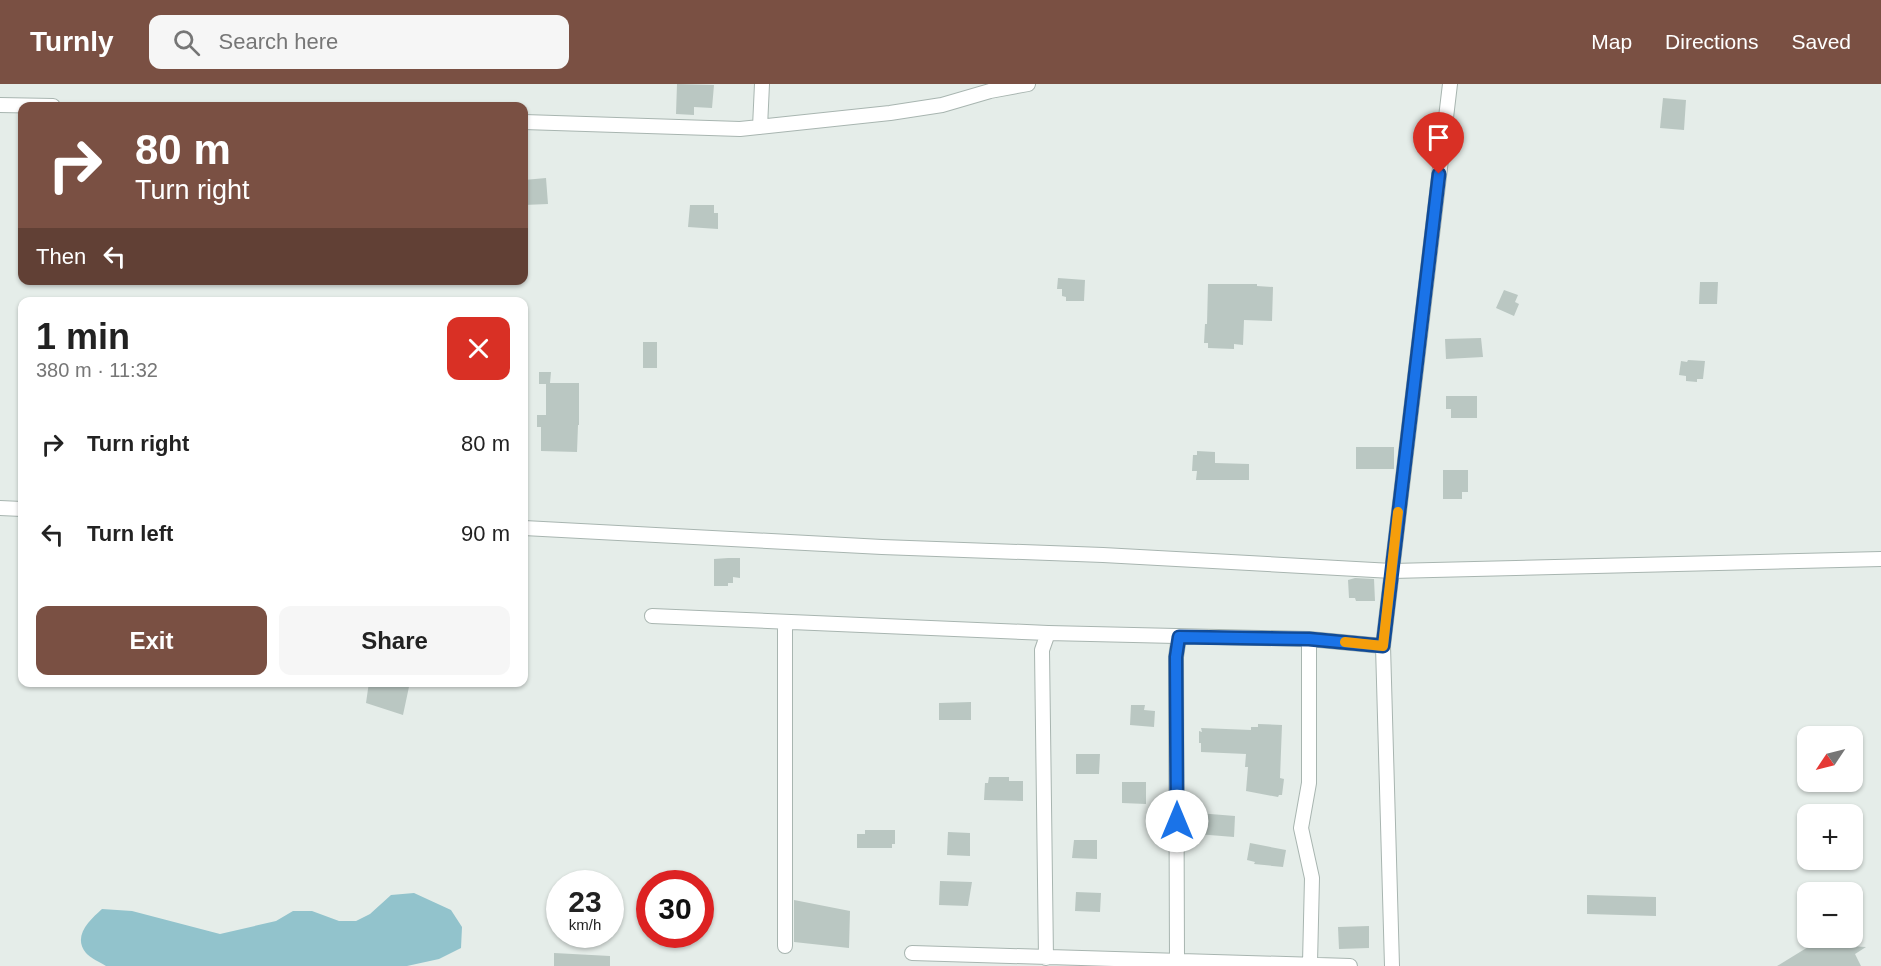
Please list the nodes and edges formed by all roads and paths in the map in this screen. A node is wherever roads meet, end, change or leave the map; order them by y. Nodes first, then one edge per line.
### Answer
1 (762, 84) edge
2 (1028, 84) edge
3 (1450, 84) edge
4 (0, 105) edge
5 (18, 105) edge
6 (528, 122) edge
7 (760, 127) junction
8 (0, 508) edge
9 (18, 509) edge
10 (528, 528) edge
11 (1881, 559) edge
12 (1392, 572) junction
13 (652, 616) dead end
14 (784, 622) junction
15 (1048, 633) junction
16 (1179, 637) junction
17 (1309, 639) junction
18 (1383, 646) junction
19 (785, 946) dead end
20 (912, 953) dead end
21 (1046, 958) junction
22 (1177, 962) junction
23 (1310, 963) junction
24 (1350, 966) edge
25 (1392, 966) edge

1 - 7 street
2 - 7 street
3 - 12 street
4 - 5 street
6 - 7 street
8 - 9 street
10 - 12 street
11 - 12 street
12 - 18 street
13 - 14 street
14 - 15 street
14 - 19 street
15 - 16 street
15 - 21 street
16 - 17 street
16 - 22 street
17 - 18 street
17 - 23 street
18 - 25 street
20 - 21 street
21 - 22 street
22 - 23 street
23 - 24 street

